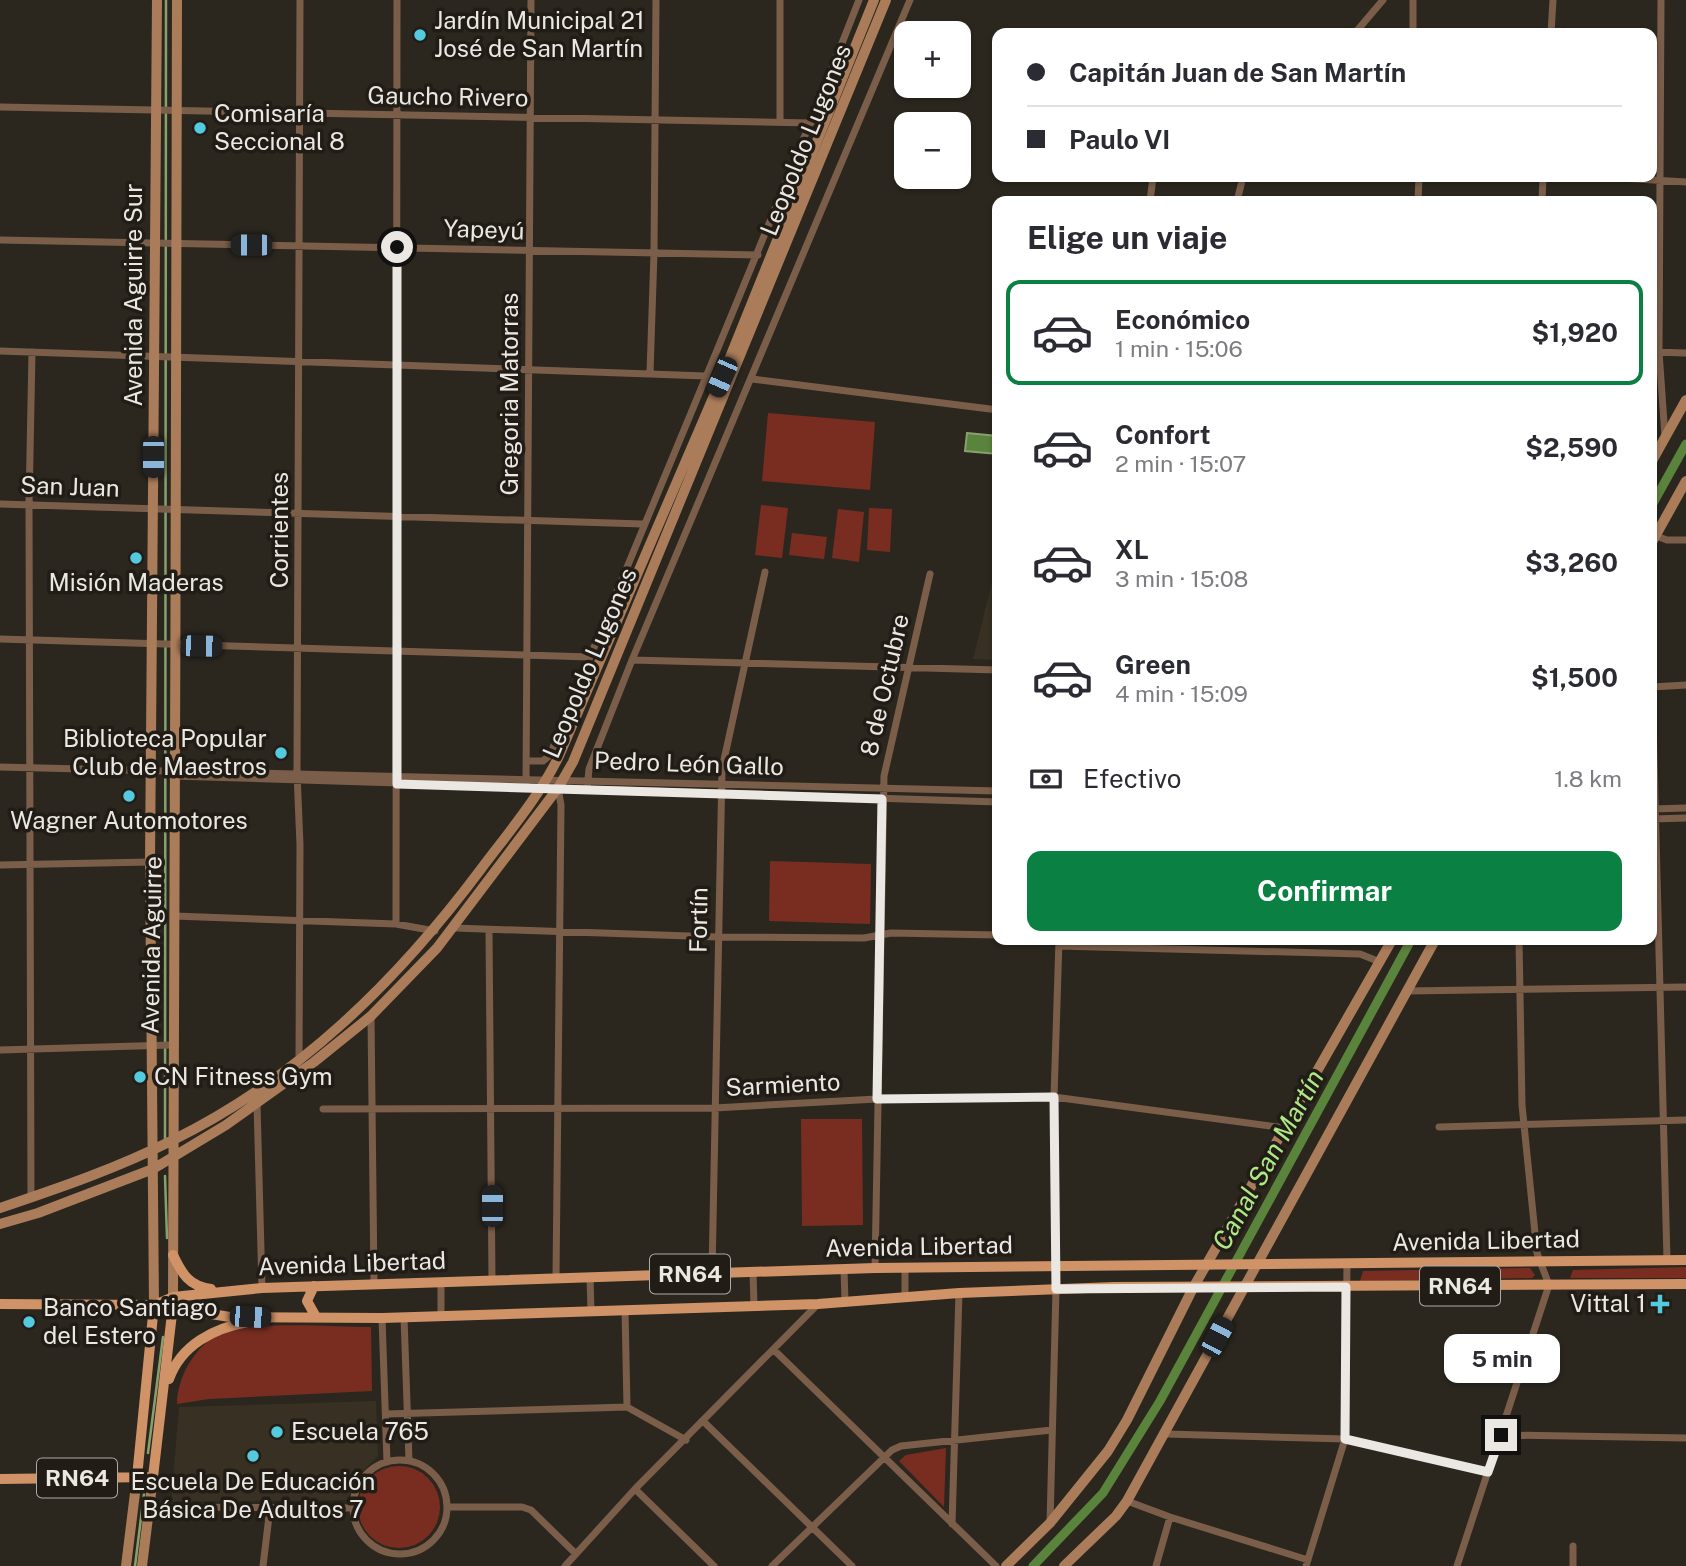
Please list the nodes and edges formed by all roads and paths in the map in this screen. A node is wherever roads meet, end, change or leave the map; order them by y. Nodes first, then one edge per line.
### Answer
1 (157, 0) edge
2 (177, 0) edge
3 (300, 0) edge
4 (397, 0) edge
5 (531, 0) edge
6 (656, 0) edge
7 (780, 0) edge
8 (859, 0) edge
9 (874, 0) edge
10 (886, 0) edge
11 (910, 0) edge
12 (1383, 0) edge
13 (1413, 0) edge
14 (1553, 0) edge
15 (1661, 0) edge
16 (1359, 28) edge
17 (1413, 28) edge
18 (1551, 28) edge
19 (0, 107) edge
20 (175, 110) junction
21 (159, 111) junction
22 (300, 113) junction
23 (397, 115) junction
24 (530, 117) junction
25 (655, 120) junction
26 (780, 122) junction
27 (811, 123) junction
28 (1657, 179) edge
29 (1661, 179) junction
30 (1686, 182) edge
31 (0, 240) edge
32 (158, 242) junction
33 (174, 244) junction
34 (300, 245) junction
35 (397, 247) junction
36 (529, 250) junction
37 (654, 253) junction
38 (758, 255) junction
39 (1657, 317) edge
40 (0, 351) edge
41 (32, 352) junction
42 (1657, 352) edge
43 (1686, 353) edge
44 (158, 356) junction
45 (175, 356) junction
46 (300, 359) junction
47 (1657, 364) edge
48 (396, 365) junction
49 (530, 369) junction
50 (650, 373) junction
51 (706, 376) junction
52 (751, 379) junction
53 (1686, 400) edge
54 (992, 409) edge
55 (1665, 438) junction
56 (1657, 452) edge
57 (1686, 481) edge
58 (0, 504) edge
59 (29, 504) junction
60 (157, 508) junction
61 (174, 508) junction
62 (299, 512) junction
63 (396, 516) junction
64 (529, 519) junction
65 (642, 524) junction
66 (1657, 534) edge
67 (1657, 539) edge
68 (1686, 540) edge
69 (765, 572) dead end
70 (930, 574) dead end
71 (0, 639) edge
72 (31, 640) junction
73 (155, 645) junction
74 (174, 646) junction
75 (299, 648) junction
76 (398, 650) junction
77 (528, 654) junction
78 (590, 657) junction
79 (632, 660) junction
80 (745, 663) junction
81 (909, 669) junction
82 (992, 670) edge
83 (1686, 685) edge
84 (1657, 687) edge
85 (527, 761) junction
86 (0, 768) edge
87 (32, 769) junction
88 (154, 773) junction
89 (174, 774) junction
90 (297, 777) junction
91 (397, 780) junction
92 (587, 780) junction
93 (526, 783) junction
94 (544, 783) junction
95 (722, 783) junction
96 (561, 784) junction
97 (587, 789) junction
98 (883, 789) junction
99 (992, 791) edge
100 (721, 793) junction
101 (882, 799) junction
102 (992, 802) edge
103 (1686, 808) edge
104 (1657, 809) edge
105 (1686, 818) edge
106 (1657, 819) edge
107 (150, 862) junction
108 (31, 864) junction
109 (0, 865) edge
110 (1657, 904) edge
111 (174, 916) junction
112 (300, 921) junction
113 (396, 924) junction
114 (454, 928) junction
115 (435, 931) junction
116 (489, 931) junction
117 (560, 933) junction
118 (882, 934) junction
119 (992, 935) edge
120 (718, 937) junction
121 (1059, 945) edge
122 (1114, 945) edge
123 (1389, 945) edge
124 (1432, 945) edge
125 (1519, 945) edge
126 (1380, 962) junction
127 (1686, 987) edge
128 (1661, 988) junction
129 (1407, 991) junction
130 (1520, 991) junction
131 (371, 1016) junction
132 (155, 1044) junction
133 (169, 1044) junction
134 (33, 1049) junction
135 (0, 1050) edge
136 (299, 1059) junction
137 (1054, 1097) junction
138 (877, 1099) junction
139 (257, 1104) junction
140 (491, 1107) junction
141 (560, 1107) junction
142 (323, 1108) dead end
143 (714, 1108) junction
144 (374, 1111) junction
145 (1686, 1120) edge
146 (1663, 1121) junction
147 (1526, 1126) junction
148 (1439, 1127) dead end
149 (1285, 1128) junction
150 (174, 1140) junction
151 (153, 1149) junction
152 (174, 1154) junction
153 (153, 1169) junction
154 (30, 1198) junction
155 (0, 1208) edge
156 (0, 1224) edge
157 (173, 1255) junction
158 (1667, 1260) junction
159 (1686, 1260) edge
160 (1538, 1261) junction
161 (1347, 1264) junction
162 (1212, 1266) junction
163 (1255, 1266) junction
164 (905, 1267) junction
165 (1054, 1267) junction
166 (875, 1268) junction
167 (844, 1269) junction
168 (753, 1272) junction
169 (712, 1273) junction
170 (556, 1278) junction
171 (590, 1278) junction
172 (492, 1280) junction
173 (441, 1282) junction
174 (374, 1283) junction
175 (1686, 1284) edge
176 (1549, 1285) junction
177 (314, 1286) junction
178 (1346, 1287) junction
179 (262, 1288) junction
180 (1193, 1288) junction
181 (1239, 1288) junction
182 (1056, 1289) junction
183 (224, 1292) junction
184 (959, 1293) junction
185 (173, 1297) junction
186 (905, 1297) junction
187 (845, 1302) junction
188 (0, 1304) edge
189 (818, 1304) junction
190 (154, 1305) junction
191 (754, 1306) junction
192 (173, 1310) junction
193 (625, 1310) junction
194 (591, 1311) junction
195 (441, 1316) junction
196 (316, 1317) junction
197 (404, 1317) junction
198 (270, 1318) junction
199 (382, 1318) junction
200 (774, 1350) junction
201 (161, 1402) junction
202 (627, 1407) junction
203 (407, 1413) junction
204 (386, 1414) junction
205 (704, 1422) junction
206 (1052, 1430) junction
207 (1166, 1434) junction
208 (1501, 1435) junction
209 (1686, 1438) edge
210 (1345, 1439) junction
211 (686, 1440) junction
212 (954, 1440) junction
213 (884, 1457) junction
214 (409, 1461) junction
215 (387, 1462) junction
216 (1488, 1472) junction
217 (153, 1477) junction
218 (137, 1478) junction
219 (0, 1479) edge
220 (635, 1489) junction
221 (1127, 1501) junction
222 (149, 1507) junction
223 (447, 1507) junction
224 (270, 1508) junction
225 (352, 1508) junction
226 (1170, 1517) junction
227 (1050, 1523) junction
228 (952, 1524) junction
229 (811, 1527) junction
230 (1573, 1546) dead end
231 (576, 1554) junction
232 (1307, 1563) edge
233 (569, 1565) edge
234 (126, 1566) edge
235 (142, 1566) edge
236 (263, 1566) edge
237 (714, 1566) edge
238 (772, 1566) edge
239 (852, 1566) edge
240 (996, 1566) edge
241 (1006, 1566) edge
242 (1064, 1566) edge
243 (1156, 1566) edge
244 (1457, 1566) edge
245 (1573, 1566) edge

1 - 21 main road, Avenida Aguirre Sur
2 - 20 main road, Avenida Aguirre Sur
3 - 22 street, Corrientes
4 - 23 street
5 - 24 street, Gregoria Matorras
6 - 25 street
7 - 26 street
8 - 27 street
9 - 94 main road, Leopoldo Lugones
10 - 96 main road, Leopoldo Lugones
11 - 52 street
12 - 16 street
13 - 17 street
14 - 18 street
15 - 29 street
19 - 21 street, Gaucho Rivero
20 - 21 street, Gaucho Rivero
20 - 22 street, Gaucho Rivero
20 - 33 main road, Avenida Aguirre Sur
21 - 32 main road, Avenida Aguirre Sur
22 - 23 street, Gaucho Rivero
22 - 34 street, Corrientes
23 - 24 street, Gaucho Rivero
23 - 35 street
24 - 25 street, Gaucho Rivero
24 - 36 street, Gregoria Matorras
25 - 26 street, Gaucho Rivero
25 - 37 street
26 - 27 street, Gaucho Rivero
27 - 38 street
28 - 29 street
29 - 30 street
29 - 39 street
31 - 32 street, Yapeyú
32 - 33 street, Yapeyú
32 - 44 main road, Avenida Aguirre Sur
33 - 34 street, Yapeyú
33 - 45 main road, Avenida Aguirre Sur
34 - 35 street, Yapeyú
34 - 46 street, Corrientes
35 - 36 street, Yapeyú
35 - 48 street
36 - 37 street, Yapeyú
36 - 49 street, Gregoria Matorras
37 - 38 street, Yapeyú
37 - 50 street
38 - 51 street
40 - 41 street
41 - 44 street
41 - 59 street
42 - 43 street
44 - 45 street
44 - 60 main road, Avenida Aguirre Sur
45 - 46 street
45 - 61 main road, Avenida Aguirre Sur
46 - 48 street
46 - 62 street, Corrientes
47 - 55 street
48 - 49 street
48 - 63 street
49 - 50 street
49 - 64 street, Gregoria Matorras
50 - 51 street
51 - 65 street
52 - 54 street
52 - 79 street
53 - 55 main road
55 - 56 main road
57 - 66 main road
58 - 59 street, San Juan
59 - 60 street, San Juan
59 - 72 street
60 - 61 street, San Juan
60 - 73 main road, Avenida Aguirre Sur
61 - 62 street, San Juan
61 - 74 main road, Avenida Aguirre Sur
62 - 63 street, San Juan
62 - 75 street, Corrientes
63 - 64 street, San Juan
63 - 76 street
64 - 65 street, San Juan
64 - 77 street, Gregoria Matorras
65 - 78 street
67 - 68 street
69 - 80 street, Fortín
70 - 81 street, 8 de Octubre
71 - 72 street
72 - 73 street
72 - 87 street
73 - 74 street
73 - 88 main road, Avenida Aguirre Sur
74 - 75 street
74 - 89 main road, Avenida Aguirre Sur
75 - 76 street
75 - 90 street, Corrientes
76 - 77 street
76 - 91 street
77 - 78 street
77 - 85 street, Gregoria Matorras
78 - 85 street
79 - 80 street
79 - 92 street
80 - 81 street
80 - 95 street, Fortín
81 - 82 street
81 - 98 street, 8 de Octubre
83 - 84 street
85 - 93 street, Gregoria Matorras
86 - 87 street, Pedro León Gallo
87 - 88 street, Pedro León Gallo
87 - 108 street
88 - 89 street, Pedro León Gallo
88 - 107 main road, Avenida Aguirre Sur
89 - 90 street, Pedro León Gallo
89 - 111 main road, Avenida Aguirre
90 - 91 street, Pedro León Gallo
90 - 112 street, Corrientes
91 - 93 street, Pedro León Gallo
91 - 113 street
92 - 95 street, Pedro León Gallo
92 - 96 street, Pedro León Gallo
92 - 97 street
93 - 94 street, Pedro León Gallo
94 - 96 street, Pedro León Gallo
94 - 115 main road, Leopoldo Lugones
95 - 98 street, Pedro León Gallo
95 - 100 street, Fortín
96 - 97 street, Pedro León Gallo
96 - 114 main road, Leopoldo Lugones
96 - 117 street
97 - 100 street, Pedro León Gallo
98 - 99 street, Pedro León Gallo
98 - 101 street, 8 de Octubre
100 - 101 street, Pedro León Gallo
100 - 120 street, Fortín
101 - 102 street, Pedro León Gallo
101 - 118 street, 8 de Octubre
103 - 104 street
105 - 106 street
107 - 108 street
107 - 132 main road, Avenida Aguirre Sur
108 - 109 street
108 - 134 street
110 - 128 street
111 - 112 street
111 - 133 main road, Avenida Aguirre
112 - 113 street
112 - 136 street, Corrientes
113 - 115 street
114 - 116 street
114 - 131 main road, Leopoldo Lugones
115 - 136 main road, Leopoldo Lugones
116 - 117 street
116 - 140 street
117 - 120 street
117 - 141 street
118 - 119 street
118 - 120 street
118 - 138 street, 8 de Octubre
120 - 143 street, Fortín
121 - 137 street
122 - 126 street
123 - 126 main road
124 - 129 main road
125 - 130 street
126 - 149 main road
127 - 128 street
128 - 130 street
128 - 146 street
129 - 130 street
129 - 163 main road
130 - 147 street
131 - 139 main road, Leopoldo Lugones
131 - 144 street
132 - 133 street
132 - 134 street
132 - 151 main road, Avenida Aguirre Sur
133 - 150 main road, Avenida Aguirre
134 - 135 street
134 - 154 street
136 - 150 main road, Leopoldo Lugones
137 - 138 street, Sarmiento
137 - 149 street, Sarmiento
137 - 165 street
138 - 143 street, Sarmiento
138 - 166 street, 8 de Octubre
139 - 152 main road, Leopoldo Lugones
139 - 179 street
140 - 141 street, Sarmiento
140 - 144 street, Sarmiento
140 - 172 street
141 - 143 street, Sarmiento
141 - 170 street
142 - 144 street, Sarmiento
143 - 169 street, Fortín
144 - 174 street
145 - 146 street
146 - 147 street
146 - 158 street
147 - 148 street
147 - 160 street
149 - 162 main road
150 - 151 main road, Leopoldo Lugones
150 - 152 main road, Avenida Aguirre
151 - 153 main road, Avenida Aguirre Sur
151 - 154 main road, Leopoldo Lugones
152 - 153 main road, Leopoldo Lugones
152 - 157 main road
153 - 156 main road, Leopoldo Lugones
153 - 190 main road, Avenida Aguirre Sur
154 - 155 main road, Leopoldo Lugones
157 - 183 main road
157 - 185 main road
158 - 159 main road, Avenida Libertad / RN64
158 - 160 main road, Avenida Libertad / RN64
160 - 161 main road, Avenida Libertad / RN64
160 - 176 street
161 - 163 main road, Avenida Libertad / RN64
161 - 178 street
162 - 163 main road, Avenida Libertad / RN64
162 - 165 main road, Avenida Libertad / RN64
162 - 180 main road
163 - 181 main road
164 - 165 main road, Avenida Libertad / RN64
164 - 166 main road, Avenida Libertad / RN64
164 - 186 street
165 - 182 street
166 - 167 main road, Avenida Libertad / RN64
167 - 168 main road, Avenida Libertad / RN64
167 - 187 street
168 - 169 main road, Avenida Libertad / RN64
168 - 191 street
169 - 171 main road, Avenida Libertad / RN64
170 - 171 main road, Avenida Libertad / RN64
170 - 172 main road, Avenida Libertad / RN64
171 - 194 street
172 - 173 main road, Avenida Libertad / RN64
173 - 174 main road, Avenida Libertad / RN64
173 - 195 street
174 - 177 main road, Avenida Libertad / RN64
175 - 176 main road, Avenida Libertad / RN64
176 - 178 main road, Avenida Libertad / RN64
176 - 208 street
177 - 179 main road, Avenida Libertad / RN64
177 - 196 main road
178 - 181 main road, Avenida Libertad / RN64
178 - 210 street
179 - 183 main road, Avenida Libertad / RN64
180 - 181 main road, Avenida Libertad / RN64
180 - 182 main road, Avenida Libertad / RN64
180 - 227 main road
181 - 207 main road
182 - 184 main road, Avenida Libertad / RN64
182 - 206 street
183 - 185 main road, Avenida Libertad / RN64
184 - 186 main road, Avenida Libertad / RN64
184 - 212 street
185 - 190 main road, Avenida Libertad / RN64
185 - 192 main road, RN64
186 - 187 main road, Avenida Libertad / RN64
187 - 189 main road, Avenida Libertad / RN64
188 - 190 main road, Avenida Libertad
189 - 191 main road, Avenida Libertad / RN64
189 - 200 street
190 - 192 main road, Avenida Libertad / RN64
190 - 218 main road, RN64
191 - 193 main road, Avenida Libertad / RN64
192 - 198 main road, Avenida Libertad / RN64
192 - 201 main road, RN64
193 - 194 main road, Avenida Libertad / RN64
193 - 202 street
194 - 195 main road, Avenida Libertad / RN64
195 - 197 main road, Avenida Libertad / RN64
196 - 198 main road, Avenida Libertad / RN64
196 - 199 main road, Avenida Libertad / RN64
197 - 199 main road, Avenida Libertad / RN64
197 - 203 street
198 - 201 main road
199 - 204 street
200 - 205 street
200 - 213 street
201 - 217 main road, RN64
202 - 203 street
202 - 211 street
203 - 204 street
203 - 214 street
204 - 215 street
205 - 211 street
205 - 229 street
206 - 212 street
206 - 227 street
207 - 210 street
207 - 221 main road
208 - 209 street
208 - 216 street
210 - 216 street
210 - 232 street
211 - 220 street
212 - 213 street
212 - 228 street
213 - 228 street
213 - 229 street
214 - 215 street
214 - 223 street
215 - 225 street
216 - 244 street
217 - 218 main road, RN64
217 - 222 main road
218 - 219 main road, RN64
218 - 234 main road
220 - 231 street
220 - 237 street
221 - 226 street
221 - 242 main road
222 - 224 street
222 - 235 main road
223 - 225 street
223 - 231 street
224 - 225 street
224 - 236 street
226 - 232 street
226 - 243 street
227 - 241 main road
228 - 240 street
229 - 238 street
229 - 239 street
230 - 245 street
231 - 233 street

